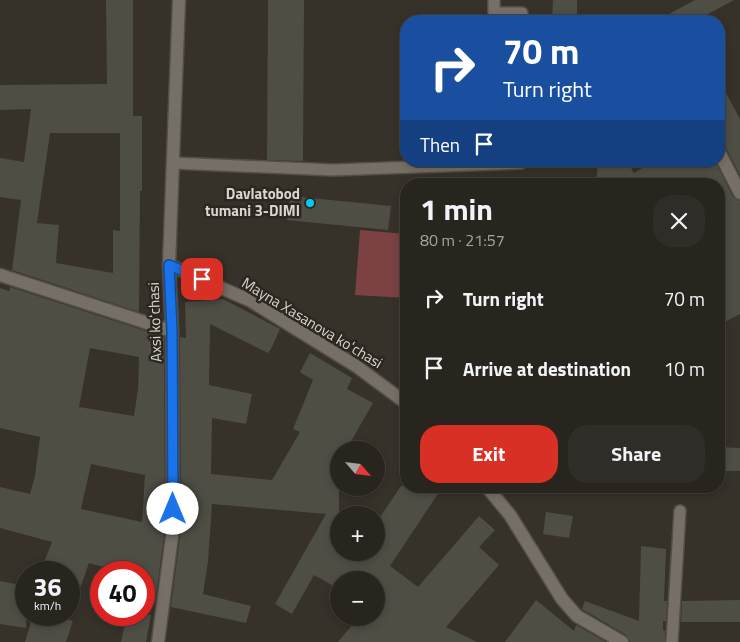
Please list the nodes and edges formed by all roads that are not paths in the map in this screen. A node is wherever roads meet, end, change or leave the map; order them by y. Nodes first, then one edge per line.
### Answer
1 (179, 0) edge
2 (494, 0) edge
3 (522, 15) edge
4 (173, 163) junction
5 (725, 164) edge
6 (414, 167) edge
7 (740, 193) edge
8 (169, 265) junction
9 (0, 275) edge
10 (172, 331) junction
11 (400, 399) edge
12 (492, 493) edge
13 (680, 510) dead end
14 (158, 642) edge
15 (622, 642) edge
16 (672, 642) edge

1 - 4 street, Axsi koʻchasi
2 - 3 lane
4 - 6 lane
4 - 8 street, Axsi koʻchasi
5 - 7 street
8 - 10 street, Axsi koʻchasi
8 - 11 street, Mayna Xasanova koʻchasi
9 - 10 street
10 - 14 street, Axsi koʻchasi
12 - 15 street
13 - 16 lane

